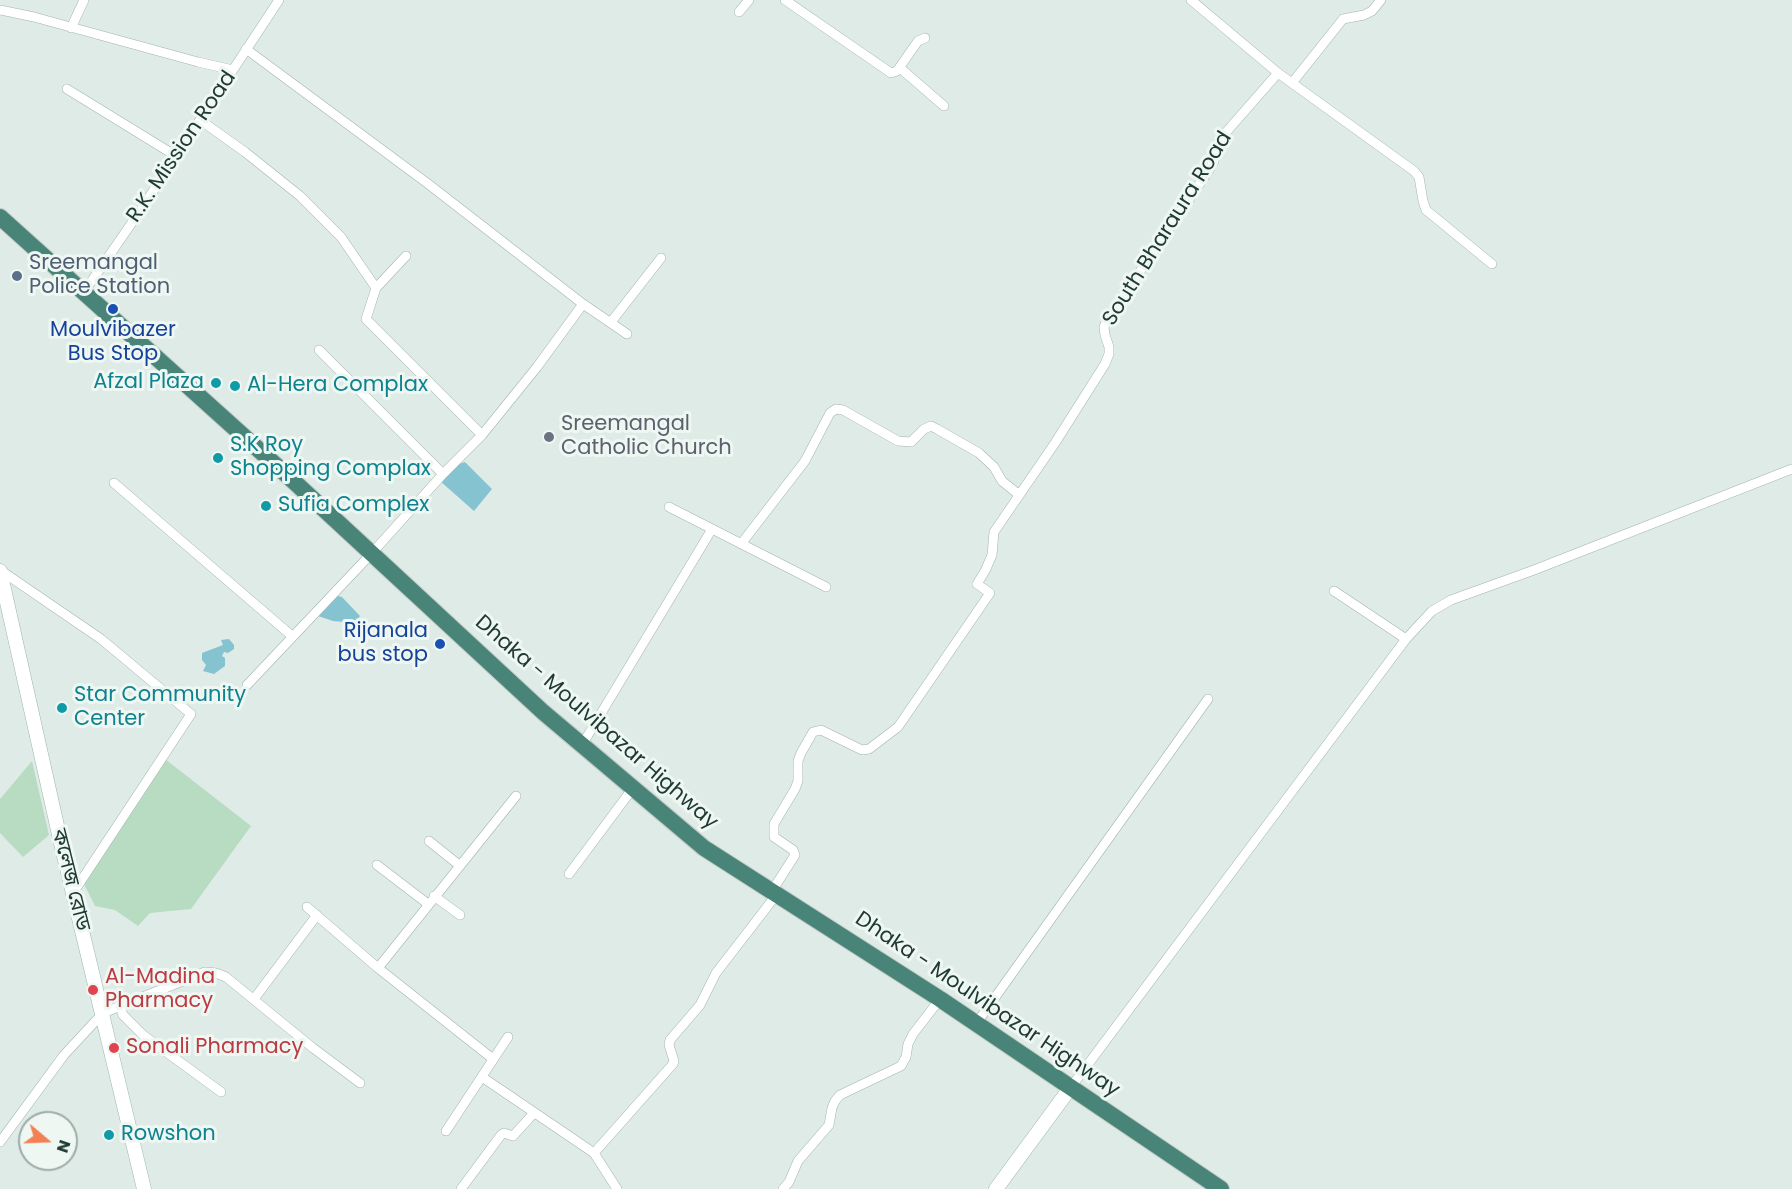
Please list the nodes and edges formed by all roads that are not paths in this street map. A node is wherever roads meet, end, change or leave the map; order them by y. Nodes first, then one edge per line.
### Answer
1 (84, 0) edge
2 (279, 0) edge
3 (749, 0) edge
4 (785, 0) edge
5 (1191, 0) edge
6 (1381, 0) edge
7 (0, 10) edge
8 (739, 12) dead end
9 (71, 28) junction
10 (925, 38) dead end
11 (246, 49) junction
12 (900, 68) junction
13 (233, 70) junction
14 (1278, 73) junction
15 (1292, 83) junction
16 (68, 89) dead end
17 (944, 106) dead end
18 (200, 120) junction
19 (176, 156) junction
20 (0, 217) edge
21 (406, 256) dead end
22 (661, 258) dead end
23 (1492, 264) dead end
24 (376, 288) junction
25 (84, 292) junction
26 (583, 304) junction
27 (611, 322) junction
28 (627, 334) dead end
29 (319, 350) dead end
30 (482, 435) junction
31 (1792, 469) edge
32 (443, 474) junction
33 (114, 483) dead end
34 (1018, 494) junction
35 (669, 507) dead end
36 (711, 529) junction
37 (741, 544) junction
38 (372, 553) junction
39 (0, 570) edge
40 (826, 587) dead end
41 (1334, 591) dead end
42 (292, 636) junction
43 (1406, 639) junction
44 (248, 685) dead end
45 (1208, 699) dead end
46 (582, 745) junction
47 (633, 788) junction
48 (516, 796) dead end
49 (429, 841) dead end
50 (376, 865) dead end
51 (459, 865) junction
52 (569, 874) dead end
53 (73, 893) junction
54 (775, 893) junction
55 (434, 896) junction
56 (428, 904) junction
57 (307, 907) dead end
58 (317, 915) junction
59 (460, 915) dead end
60 (378, 968) junction
61 (254, 999) junction
62 (940, 999) junction
63 (120, 1006) junction
64 (103, 1013) junction
65 (976, 1023) junction
66 (508, 1037) dead end
67 (493, 1059) junction
68 (482, 1077) junction
69 (360, 1083) dead end
70 (1071, 1087) junction
71 (221, 1092) dead end
72 (534, 1113) junction
73 (447, 1131) dead end
74 (2, 1135) edge
75 (594, 1153) junction
76 (144, 1189) edge
77 (461, 1189) edge
78 (617, 1189) edge
79 (783, 1189) edge
80 (996, 1189) edge
81 (1221, 1189) edge

1 - 9 street
2 - 11 street, R.K. Mission Road
3 - 8 street
4 - 12 street
5 - 14 street
6 - 15 street
7 - 9 street
9 - 13 street
10 - 12 street
11 - 13 street, R.K. Mission Road
11 - 26 street
12 - 17 street
13 - 18 street, R.K. Mission Road
14 - 15 street
14 - 34 street, South Bharaura Road
15 - 23 street
16 - 19 street
18 - 19 street, R.K. Mission Road
18 - 24 street
19 - 25 street, R.K. Mission Road
20 - 25 highway, Dhaka - Moulvibazar Highway
21 - 24 street
22 - 27 street
24 - 30 street
25 - 38 highway, Dhaka - Moulvibazar Highway
26 - 27 street
26 - 30 street
27 - 28 street
29 - 32 street
30 - 32 street
31 - 43 street
32 - 38 street
33 - 42 street
34 - 37 street
34 - 54 street, South Bharaura Road
35 - 36 street
36 - 37 street
36 - 46 street
37 - 40 street
38 - 42 street
38 - 46 highway, Dhaka - Moulvibazar Highway
39 - 53 main road, কলেজ রোড
39 - 53 street
41 - 43 street
42 - 44 street
43 - 70 street
45 - 65 street
46 - 47 highway, Dhaka - Moulvibazar Highway
47 - 52 street
47 - 54 highway, Dhaka - Moulvibazar Highway
48 - 51 street
49 - 51 street
50 - 56 street
51 - 55 street
53 - 64 main road, কলেজ রোড
54 - 62 highway, Dhaka - Moulvibazar Highway
54 - 75 street
55 - 56 street
55 - 59 street
56 - 60 street
57 - 58 street
58 - 60 street
58 - 61 street
60 - 67 street
61 - 63 street
61 - 69 street
62 - 65 highway, Dhaka - Moulvibazar Highway
62 - 79 street
63 - 64 street
63 - 71 street
64 - 74 street
64 - 76 main road, কলেজ রোড
65 - 70 highway, Dhaka - Moulvibazar Highway
66 - 67 street
67 - 68 street
68 - 72 street
68 - 73 street
70 - 80 main road
70 - 81 highway, Dhaka - Moulvibazar Highway
72 - 75 street
72 - 77 street
75 - 78 street

